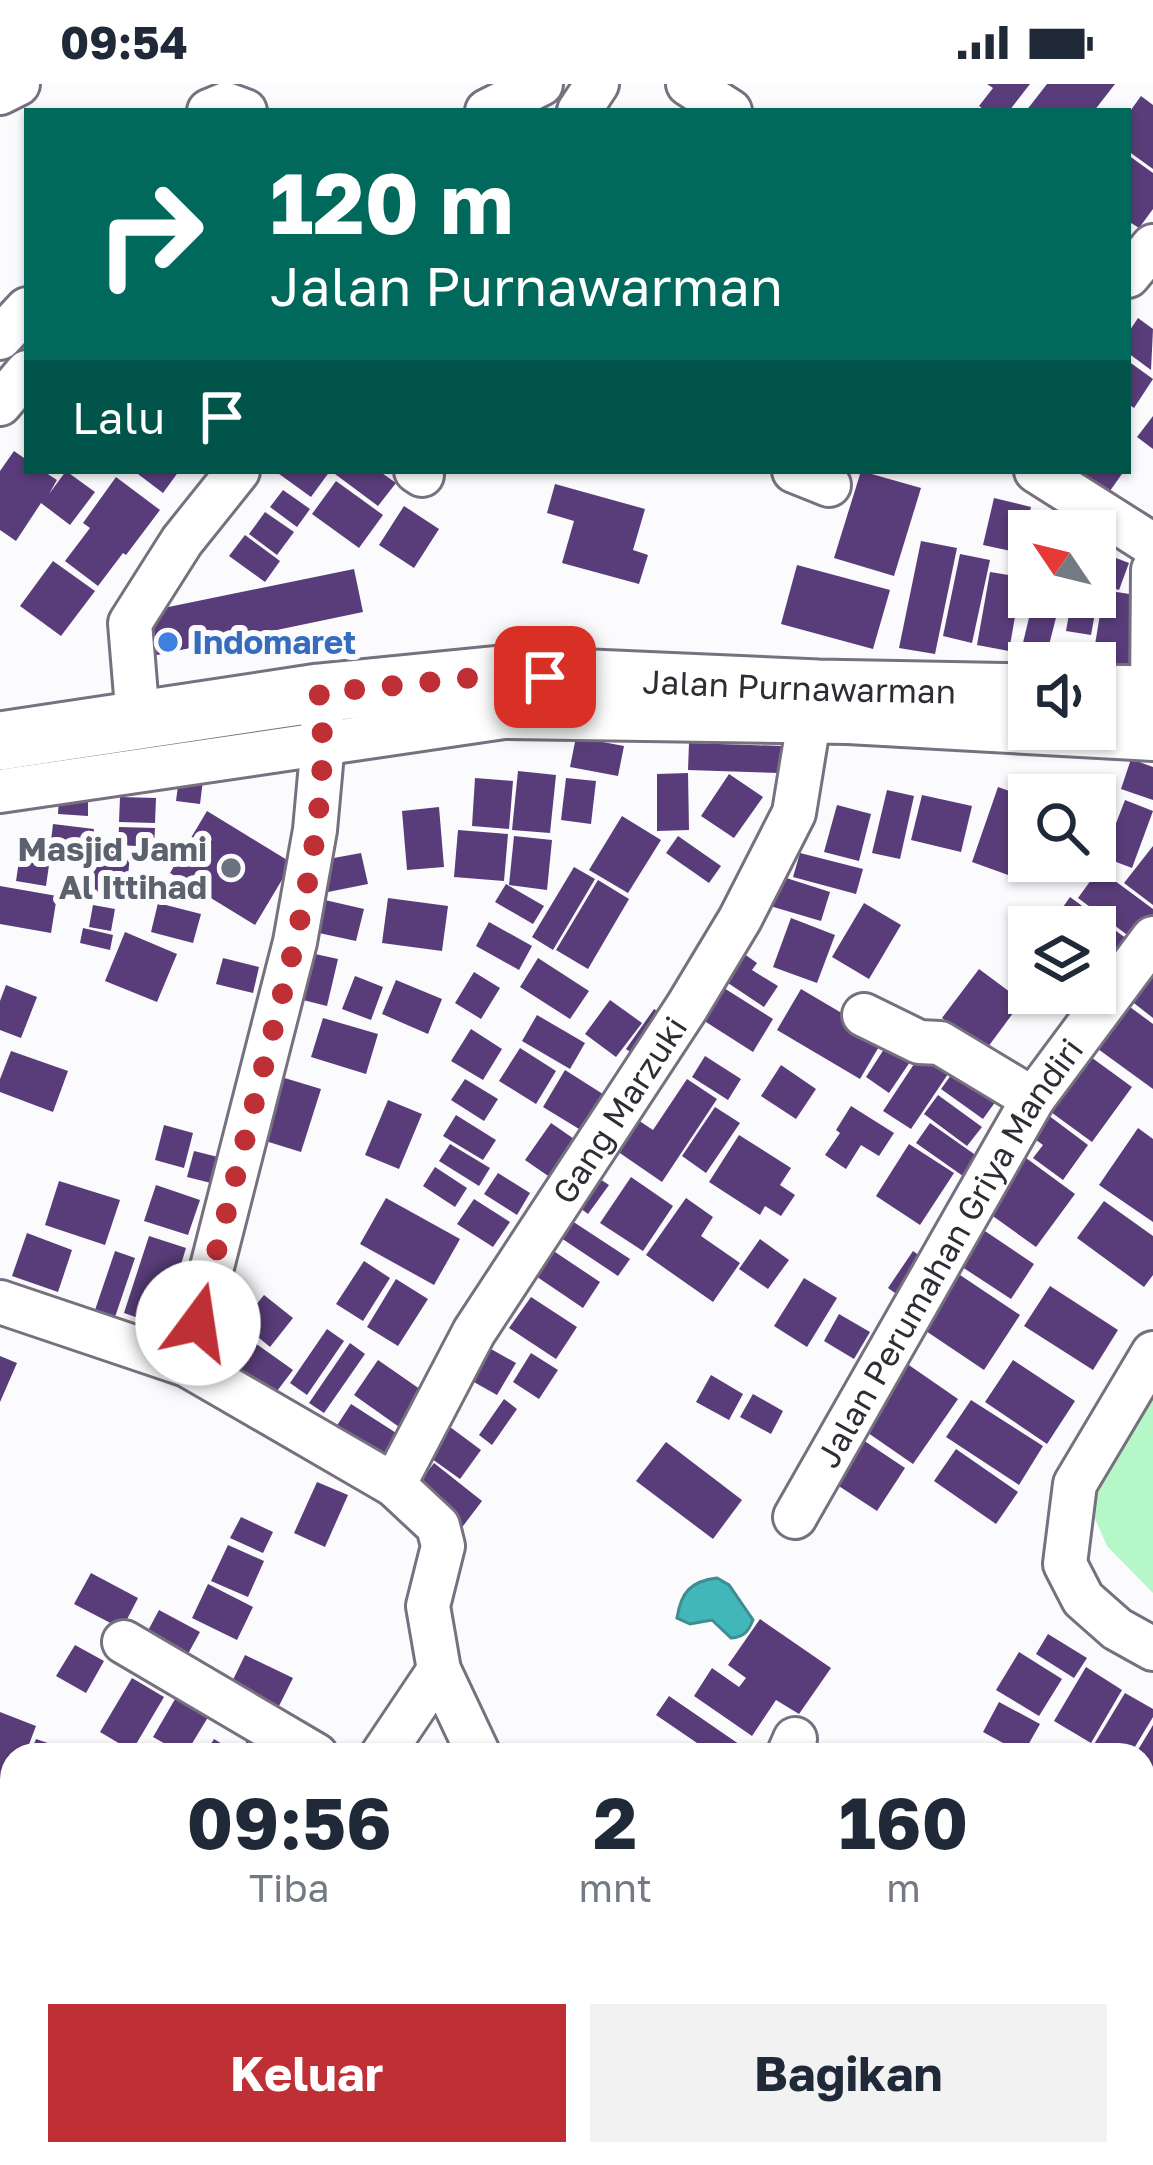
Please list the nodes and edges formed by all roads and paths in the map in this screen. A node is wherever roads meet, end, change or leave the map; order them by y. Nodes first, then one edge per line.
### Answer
1 (18, 84) edge
2 (541, 84) edge
3 (688, 84) edge
4 (0, 93) edge
5 (493, 108) edge
6 (725, 108) edge
7 (1153, 246) edge
8 (1131, 273) edge
9 (24, 376) edge
10 (0, 404) edge
11 (236, 474) edge
12 (1041, 474) edge
13 (1153, 545) edge
14 (1153, 570) edge
15 (1116, 694) edge
16 (1008, 695) edge
17 (1153, 695) edge
18 (841, 709) junction
19 (321, 716) junction
20 (138, 720) junction
21 (1153, 740) edge
22 (0, 741) edge
23 (0, 791) edge
24 (1153, 938) edge
25 (864, 1015) dead end
26 (1033, 1099) junction
27 (0, 1302) edge
28 (1153, 1353) edge
29 (187, 1366) junction
30 (394, 1485) junction
31 (794, 1516) dead end
32 (124, 1642) dead end
33 (1153, 1649) edge
34 (439, 1670) junction
35 (296, 1743) edge
36 (390, 1743) edge
37 (473, 1743) edge

1 - 4 street
2 - 5 street
3 - 6 street
7 - 8 street
9 - 10 street
11 - 20 street
12 - 13 street
14 - 17 street
15 - 17 street
16 - 18 street, Jalan Purnawarman
18 - 19 street, Jalan Purnawarman
18 - 21 street
18 - 30 street, Gang Marzuki
19 - 20 street, Jalan Purnawarman
19 - 23 street
19 - 29 street
20 - 22 street, Jalan Purnawarman
24 - 26 street, Jalan Perumahan Griya Mandiri
25 - 26 street
26 - 31 street, Jalan Perumahan Griya Mandiri
27 - 29 street
28 - 33 street
29 - 30 street
30 - 34 street
32 - 35 street
34 - 36 street
34 - 37 street

